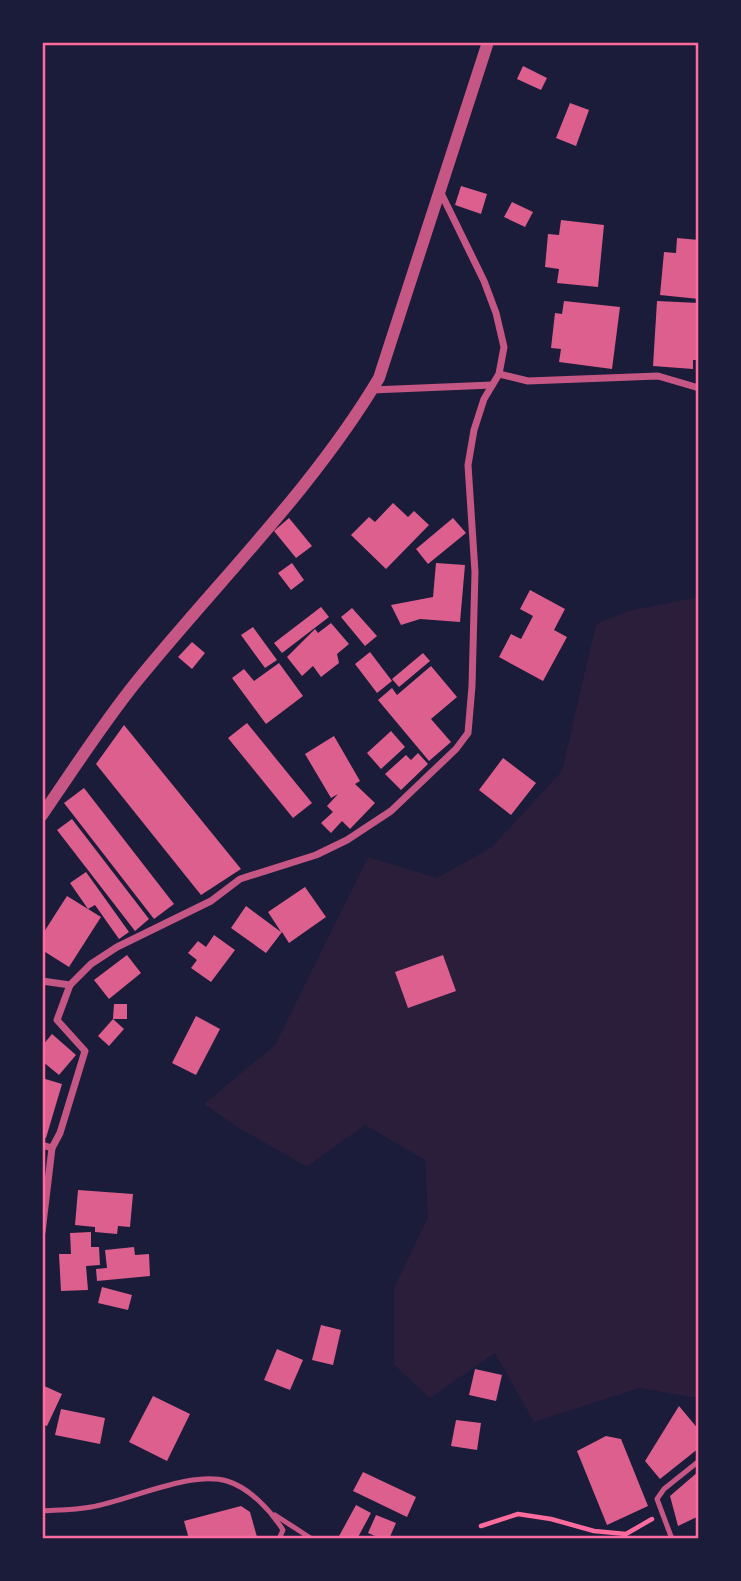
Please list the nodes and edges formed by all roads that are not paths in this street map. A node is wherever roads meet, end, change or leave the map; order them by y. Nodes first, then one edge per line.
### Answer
1 (488, 42) edge
2 (440, 190) junction
3 (499, 374) junction
4 (492, 385) junction
5 (699, 388) edge
6 (372, 390) junction
7 (42, 815) edge
8 (42, 981) edge
9 (70, 985) junction
10 (42, 1145) edge
11 (52, 1148) junction
12 (42, 1232) edge
13 (699, 1461) edge
14 (42, 1511) edge
15 (272, 1513) junction
16 (279, 1539) edge
17 (312, 1539) edge
18 (672, 1539) edge

1 - 2 street
2 - 3 street
2 - 6 street
3 - 4 street
3 - 5 street
4 - 6 street
4 - 9 street
6 - 7 street
8 - 9 street
9 - 11 street
10 - 11 street
11 - 12 street
13 - 18 lane
14 - 15 lane
15 - 16 lane
15 - 17 lane

